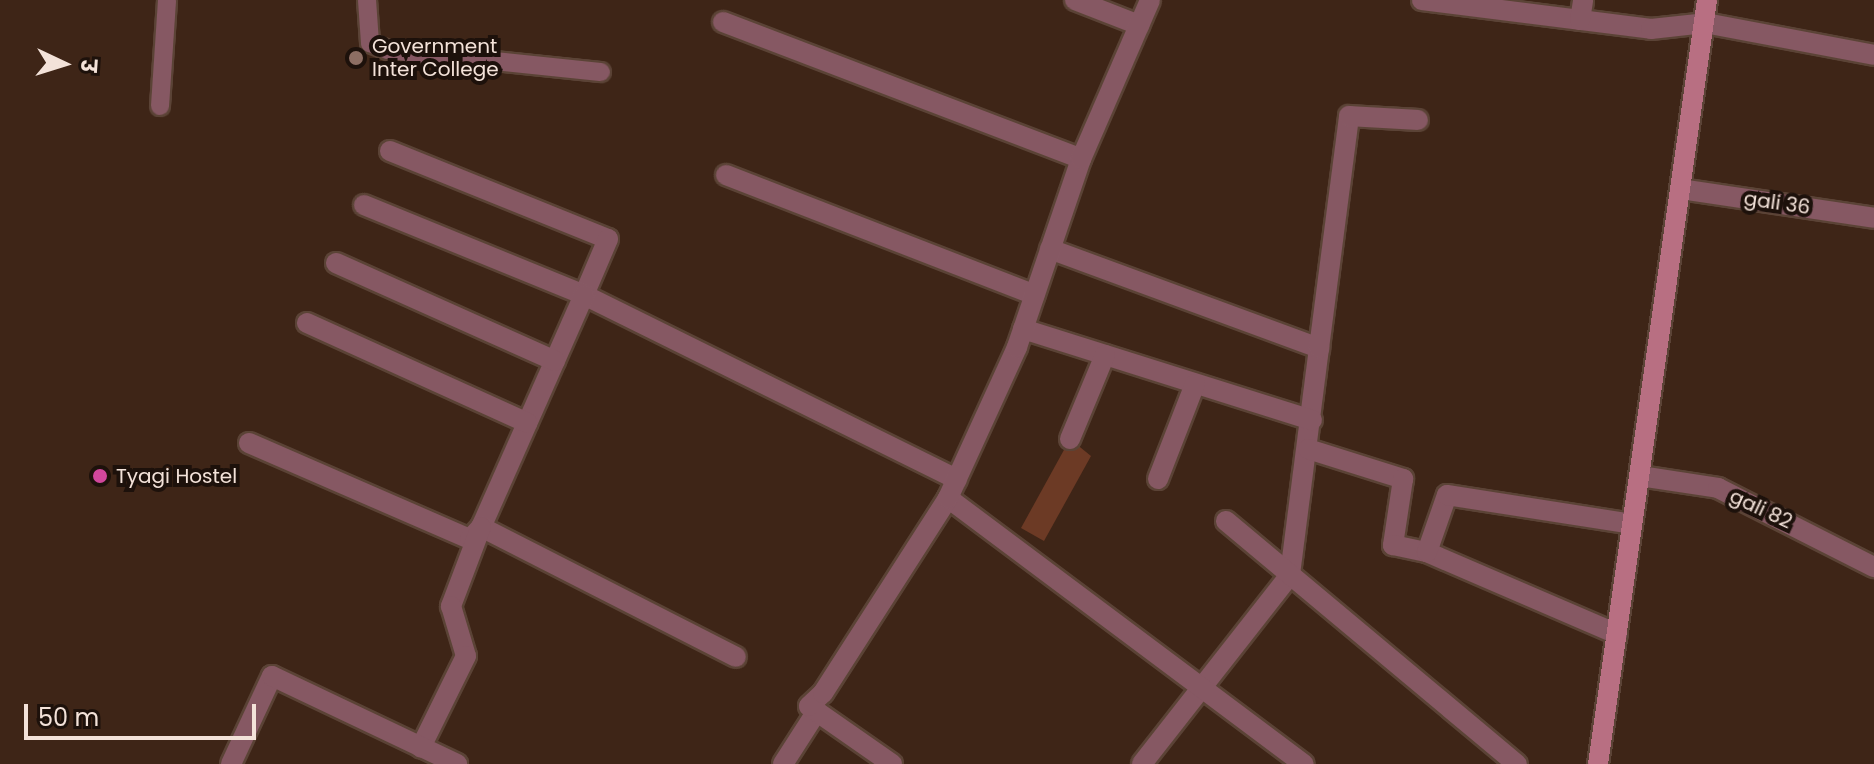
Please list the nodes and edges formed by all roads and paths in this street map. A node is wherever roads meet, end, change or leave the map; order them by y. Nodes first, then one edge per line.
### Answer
1 (167, 0) edge
2 (367, 0) edge
3 (1075, 0) edge
4 (1150, 0) edge
5 (1422, 0) edge
6 (1707, 0) edge
7 (1582, 10) edge
8 (723, 22) dead end
9 (1705, 23) junction
10 (1139, 25) junction
11 (1874, 55) edge
12 (601, 72) dead end
13 (160, 106) dead end
14 (1418, 120) dead end
15 (390, 151) dead end
16 (1081, 159) junction
17 (726, 175) dead end
18 (1681, 189) junction
19 (364, 205) dead end
20 (1874, 218) edge
21 (1050, 249) junction
22 (336, 263) dead end
23 (584, 295) junction
24 (1035, 295) junction
25 (307, 323) dead end
26 (1023, 329) junction
27 (1319, 348) junction
28 (1105, 355) junction
29 (555, 361) junction
30 (1195, 384) junction
31 (1312, 420) junction
32 (527, 423) junction
33 (1070, 439) dead end
34 (249, 443) dead end
35 (1308, 449) junction
36 (1640, 476) junction
37 (1158, 479) dead end
38 (952, 489) junction
39 (1226, 521) dead end
40 (1632, 524) junction
41 (481, 527) junction
42 (1427, 552) junction
43 (1874, 567) edge
44 (1290, 575) junction
45 (1617, 634) junction
46 (736, 657) dead end
47 (1202, 688) junction
48 (817, 711) junction
49 (421, 747) junction
50 (236, 762) edge
51 (457, 764) edge
52 (783, 764) edge
53 (892, 764) edge
54 (1142, 764) edge
55 (1303, 764) edge
56 (1517, 764) edge
57 (1598, 764) edge

1 - 13 lane
2 - 12 lane
3 - 10 street
4 - 10 street
5 - 7 street
6 - 9 street
7 - 9 street
8 - 16 street
9 - 11 street
9 - 18 street
10 - 16 street
14 - 27 street
15 - 23 street
16 - 21 street
17 - 24 street
18 - 20 street, gali 36
18 - 36 street
19 - 23 street
21 - 24 street
21 - 27 street
22 - 29 street
23 - 29 street
23 - 38 street
24 - 26 street
25 - 32 street
26 - 28 street
26 - 38 street
27 - 31 street
28 - 30 street
28 - 33 street
29 - 32 street
30 - 31 street
30 - 37 street
31 - 35 street
32 - 41 street
34 - 41 street
35 - 42 street
35 - 44 street
36 - 40 street
36 - 43 street, gali 82
38 - 47 street
38 - 48 street
39 - 44 street
40 - 42 street
40 - 45 street
41 - 46 street
41 - 49 street
42 - 45 street
44 - 47 street
44 - 56 street
45 - 57 street
47 - 54 street
47 - 55 street
48 - 52 street
48 - 53 street
49 - 50 street
49 - 51 street

